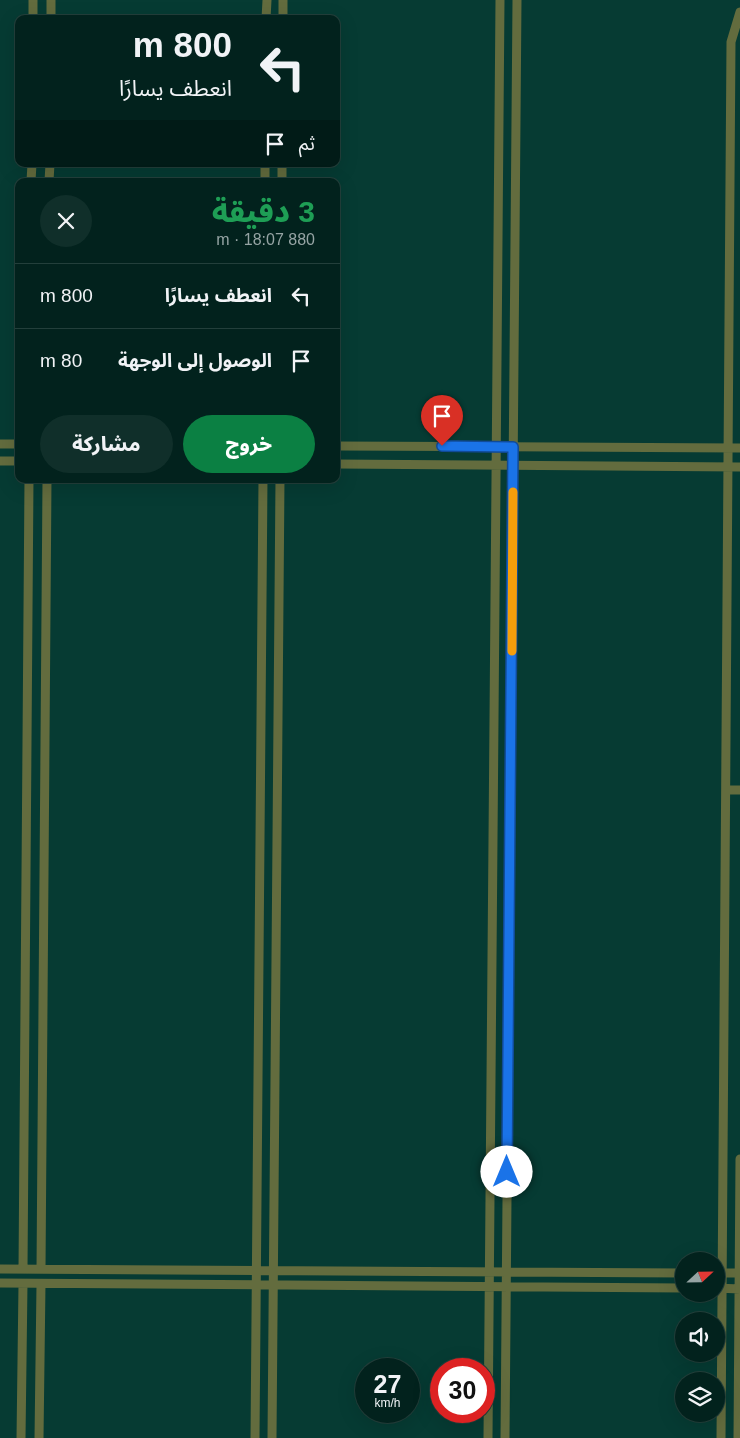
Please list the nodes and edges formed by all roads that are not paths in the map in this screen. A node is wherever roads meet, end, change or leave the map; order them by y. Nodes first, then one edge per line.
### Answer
1 (33, 0) edge
2 (51, 0) edge
3 (266, 0) edge
4 (283, 0) edge
5 (500, 0) edge
6 (517, 0) edge
7 (740, 12) edge
8 (33, 15) edge
9 (51, 15) edge
10 (266, 15) edge
11 (283, 15) edge
12 (0, 444) edge
13 (15, 444) edge
14 (340, 446) edge
15 (496, 447) junction
16 (513, 447) junction
17 (729, 448) junction
18 (740, 448) edge
19 (0, 461) edge
20 (15, 461) edge
21 (340, 464) edge
22 (496, 465) junction
23 (513, 465) junction
24 (729, 466) junction
25 (740, 466) edge
26 (29, 483) edge
27 (47, 483) edge
28 (263, 483) edge
29 (280, 483) edge
30 (726, 790) junction
31 (740, 790) edge
32 (740, 1158) edge
33 (719, 1252) edge
34 (0, 1269) edge
35 (23, 1269) junction
36 (41, 1269) junction
37 (257, 1270) junction
38 (274, 1270) junction
39 (490, 1272) junction
40 (506, 1272) junction
41 (675, 1272) edge
42 (725, 1273) edge
43 (740, 1273) edge
44 (0, 1283) edge
45 (22, 1284) junction
46 (40, 1284) junction
47 (257, 1285) junction
48 (274, 1285) junction
49 (490, 1287) junction
50 (506, 1287) junction
51 (675, 1288) edge
52 (725, 1288) edge
53 (740, 1289) edge
54 (719, 1302) edge
55 (21, 1438) edge
56 (39, 1438) edge
57 (256, 1438) edge
58 (272, 1438) edge
59 (488, 1438) edge
60 (505, 1438) edge
61 (721, 1438) edge
62 (738, 1438) edge

1 - 8 street
2 - 9 street
3 - 10 street
4 - 11 street
5 - 15 street
6 - 16 street
7 - 17 street
12 - 13 street
14 - 15 street
15 - 16 street
15 - 22 street
16 - 17 street
16 - 23 street
17 - 18 street
17 - 24 street
19 - 20 street
21 - 22 street
22 - 23 street
22 - 39 street
23 - 24 street
23 - 40 street
24 - 25 street
24 - 30 street
26 - 35 street
27 - 36 street
28 - 37 street
29 - 38 street
30 - 31 street
30 - 33 street
32 - 43 street
34 - 35 street
35 - 36 street
36 - 37 street
37 - 38 street
37 - 47 street
38 - 39 street
38 - 48 street
39 - 40 street
39 - 49 street
40 - 41 street
40 - 50 street
42 - 43 street
43 - 53 street
44 - 45 street
45 - 46 street
45 - 55 street
46 - 47 street
46 - 56 street
47 - 48 street
47 - 57 street
48 - 49 street
48 - 58 street
49 - 50 street
49 - 59 street
50 - 51 street
50 - 60 street
52 - 53 street
53 - 62 street
54 - 61 street

